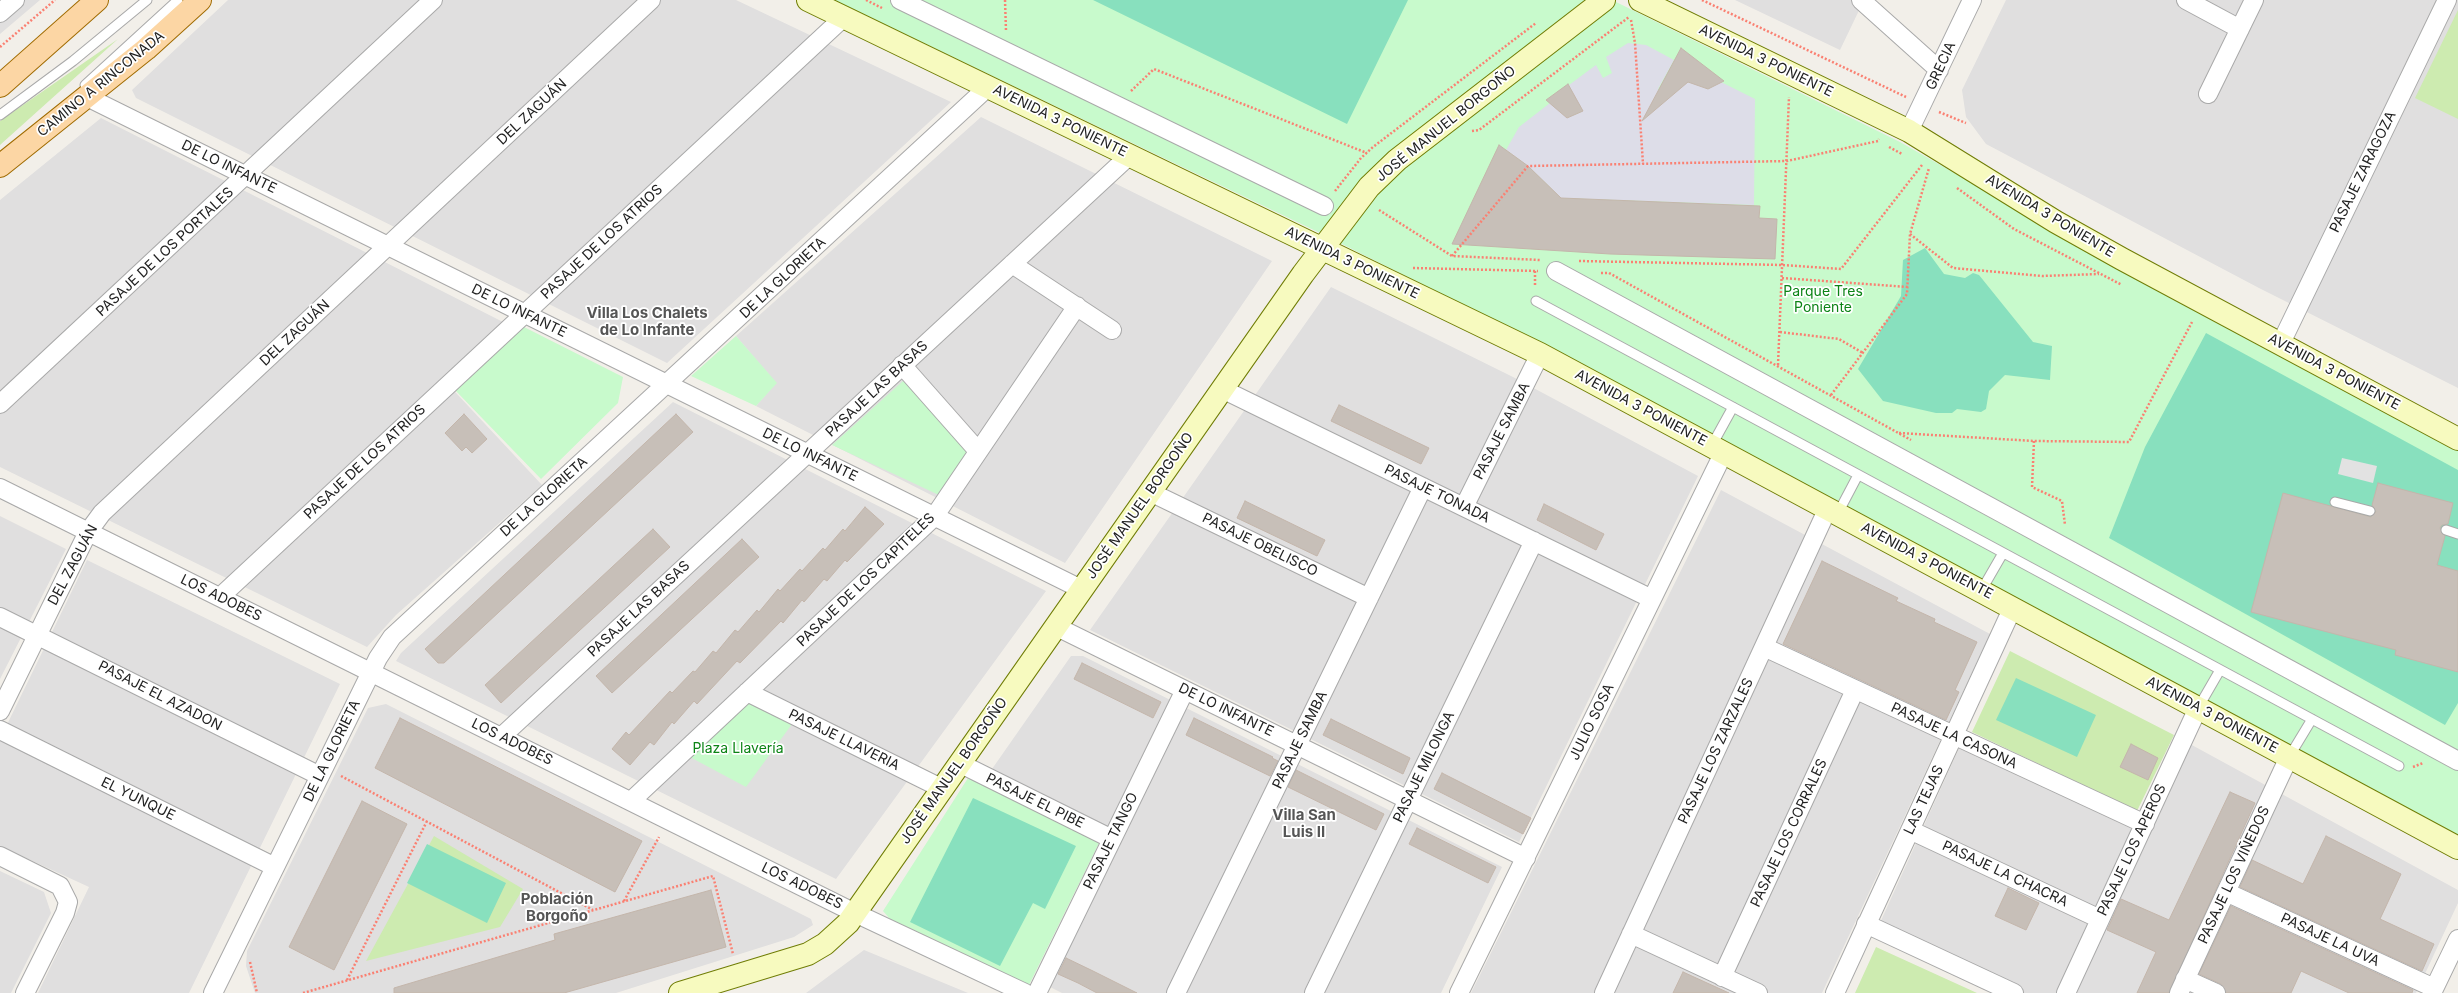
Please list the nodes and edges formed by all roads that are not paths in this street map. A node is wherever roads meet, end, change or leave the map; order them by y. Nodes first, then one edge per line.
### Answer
1 (15, 0) edge
2 (97, 0) edge
3 (147, 0) edge
4 (178, 0) edge
5 (200, 0) edge
6 (433, 0) edge
7 (650, 0) edge
8 (808, 0) edge
9 (900, 0) edge
10 (1604, 0) edge
11 (1640, 0) edge
12 (1861, 0) edge
13 (1972, 0) edge
14 (2186, 0) edge
15 (2254, 0) edge
16 (2446, 0) edge
17 (0, 13) edge
18 (844, 17) junction
19 (2240, 29) junction
20 (1939, 70) junction
21 (0, 86) edge
22 (989, 86) junction
23 (83, 93) junction
24 (2208, 94) dead end
25 (0, 116) edge
26 (31, 129) dead end
27 (1909, 131) junction
28 (0, 154) edge
29 (1130, 155) junction
30 (0, 166) edge
31 (246, 176) junction
32 (1324, 206) dead end
33 (389, 246) junction
34 (1322, 248) junction
35 (1012, 264) junction
36 (1550, 266) road end
37 (1536, 301) dead end
38 (1076, 306) junction
39 (525, 314) junction
40 (1112, 330) dead end
41 (2280, 343) junction
42 (1540, 354) junction
43 (902, 365) junction
44 (668, 385) junction
45 (1222, 389) junction
46 (0, 404) edge
47 (1733, 407) junction
48 (2458, 439) edge
49 (1718, 449) junction
50 (978, 451) junction
51 (807, 454) junction
52 (1858, 475) junction
53 (1423, 487) junction
54 (0, 488) edge
55 (1150, 492) junction
56 (2335, 502) dead end
57 (1464, 507) junction
58 (1833, 511) junction
59 (2370, 511) dead end
60 (934, 517) junction
61 (2446, 530) dead end
62 (88, 532) junction
63 (2458, 534) edge
64 (1534, 541) junction
65 (2003, 553) junction
66 (1081, 589) junction
67 (1981, 591) junction
68 (220, 597) junction
69 (1369, 598) junction
70 (1652, 599) junction
71 (2013, 608) junction
72 (0, 617) edge
73 (1055, 626) junction
74 (37, 635) junction
75 (1764, 647) junction
76 (2220, 670) junction
77 (371, 673) junction
78 (1185, 690) junction
79 (1855, 690) junction
80 (747, 692) junction
81 (2198, 708) junction
82 (0, 711) edge
83 (2312, 719) junction
84 (0, 730) edge
85 (1954, 735) junction
86 (501, 737) junction
87 (1297, 745) junction
88 (2289, 757) junction
89 (2458, 761) edge
90 (959, 763) junction
91 (2399, 766) dead end
92 (322, 772) junction
93 (941, 788) junction
94 (1408, 800) junction
95 (631, 801) junction
96 (2145, 824) junction
97 (1910, 830) junction
98 (1112, 839) junction
99 (2458, 848) edge
100 (0, 856) edge
101 (1526, 858) junction
102 (275, 867) junction
103 (2226, 892) junction
104 (855, 913) junction
105 (2100, 919) junction
106 (1866, 924) junction
107 (1631, 934) junction
108 (2458, 939) edge
109 (1722, 976) junction
110 (2182, 986) edge
111 (998, 987) edge
112 (2433, 991) edge
113 (25, 993) edge
114 (213, 993) edge
115 (680, 993) edge
116 (1025, 993) edge
117 (1037, 993) edge
118 (1176, 993) edge
119 (1314, 993) edge
120 (1459, 993) edge
121 (1604, 993) edge
122 (1758, 993) edge
123 (1835, 993) edge
124 (2014, 993) edge
125 (2066, 993) edge
126 (2216, 993) edge

1 - 17 street
2 - 21 main road
3 - 25 lane
4 - 23 lane
5 - 23 main road, CAMINO A RINCONADA
6 - 31 street, PASAJE DE LOS PORTALES
7 - 33 street, DEL ZAGUÁN
8 - 18 main road, AVENIDA 3 PONIENTE
9 - 32 street
10 - 34 main road, JOSÉ MANUEL BORGOÑO
11 - 27 main road, AVENIDA 3 PONIENTE
12 - 20 street
13 - 20 street, GRECIA
14 - 19 street
15 - 19 street
16 - 41 street, PASAJE ZARAGOZA
18 - 22 main road, AVENIDA 3 PONIENTE
18 - 39 street, PASAJE DE LOS ATRIOS
19 - 24 street
20 - 27 street, GRECIA
22 - 29 main road, AVENIDA 3 PONIENTE
22 - 44 street, DE LA GLORIETA
23 - 30 main road, CAMINO A RINCONADA
23 - 31 street, DE LO INFANTE
26 - 28 lane
27 - 41 main road, AVENIDA 3 PONIENTE
29 - 34 main road, AVENIDA 3 PONIENTE
29 - 35 street, PASAJE LAS BASAS
31 - 33 street, DE LO INFANTE
31 - 46 street, PASAJE DE LOS PORTALES
33 - 39 street, DE LO INFANTE
33 - 62 street, DEL ZAGUÁN
34 - 42 main road, AVENIDA 3 PONIENTE
34 - 45 main road, JOSÉ MANUEL BORGOÑO
35 - 38 street
35 - 43 street, PASAJE LAS BASAS
36 - 89 street
37 - 47 lane
38 - 40 street
38 - 50 street, PASAJE DE LOS CAPITELES
39 - 44 street, DE LO INFANTE
39 - 68 street, PASAJE DE LOS ATRIOS
41 - 48 main road, AVENIDA 3 PONIENTE
42 - 49 main road, AVENIDA 3 PONIENTE
42 - 57 street, PASAJE SAMBA
43 - 50 street
43 - 51 street, PASAJE LAS BASAS
44 - 51 street, DE LO INFANTE
44 - 77 street, DE LA GLORIETA
45 - 53 street, PASAJE TONADA
45 - 55 main road, JOSÉ MANUEL BORGOÑO
47 - 49 lane
47 - 52 lane
49 - 58 main road, AVENIDA 3 PONIENTE
49 - 70 street, JULIO SOSA
50 - 60 street, PASAJE DE LOS CAPITELES
51 - 60 street, DE LO INFANTE
51 - 86 street, PASAJE LAS BASAS
52 - 58 lane
52 - 65 lane
53 - 57 street, PASAJE TONADA
53 - 69 street, PASAJE SAMBA
54 - 62 street, LOS ADOBES
55 - 66 main road, JOSÉ MANUEL BORGOÑO
55 - 69 street, PASAJE OBELISCO
56 - 59 lane
57 - 64 street, PASAJE TONADA
58 - 67 main road, AVENIDA 3 PONIENTE
58 - 75 street, PASAJE LOS ZARZALES
60 - 66 street, DE LO INFANTE
60 - 80 street, PASAJE DE LOS CAPITELES
61 - 63 lane
62 - 68 street, LOS ADOBES
62 - 74 street, DEL ZAGUÁN
64 - 70 street, PASAJE TONADA
64 - 94 street, PASAJE MILONGA
65 - 67 lane
65 - 76 lane
66 - 73 main road, JOSÉ MANUEL BORGOÑO
67 - 71 main road, AVENIDA 3 PONIENTE
68 - 77 street, LOS ADOBES
69 - 87 street, PASAJE SAMBA
70 - 101 street, JULIO SOSA
71 - 81 main road, AVENIDA 3 PONIENTE
71 - 85 street, LAS TEJAS
72 - 74 street, PASAJE EL AZADON
73 - 78 street, DE LO INFANTE
73 - 90 main road, JOSÉ MANUEL BORGOÑO
74 - 82 street, DEL ZAGUÁN
74 - 92 street, PASAJE EL AZADON
75 - 79 street, PASAJE LA CASONA
75 - 107 street, PASAJE LOS ZARZALES
76 - 81 lane
76 - 83 lane
77 - 86 street, LOS ADOBES
77 - 92 street, DE LA GLORIETA
78 - 87 street, DE LO INFANTE
78 - 98 street, PASAJE TANGO
79 - 85 street, PASAJE LA CASONA
79 - 109 street, PASAJE LOS CORRALES
80 - 93 street, PASAJE LLAVERIA
80 - 95 street, PASAJE DE LOS CAPITELES
81 - 88 main road, AVENIDA 3 PONIENTE
81 - 96 street, PASAJE LOS APEROS
83 - 88 lane
83 - 91 lane
84 - 102 street, EL YUNQUE
85 - 96 street, PASAJE LA CASONA
85 - 97 street, LAS TEJAS
86 - 95 street, LOS ADOBES
87 - 94 street, DE LO INFANTE
87 - 118 street, PASAJE SAMBA
88 - 99 main road, AVENIDA 3 PONIENTE
88 - 103 street, PASAJE LOS VIÑEDOS
90 - 93 main road, JOSÉ MANUEL BORGOÑO
90 - 98 street, PASAJE EL PIBE
92 - 102 street, DE LA GLORIETA
93 - 104 main road, JOSÉ MANUEL BORGOÑO
94 - 101 street, DE LO INFANTE
94 - 119 street, PASAJE MILONGA
95 - 104 street, LOS ADOBES
96 - 105 street, PASAJE LOS APEROS
97 - 105 street, PASAJE LA CHACRA
97 - 106 street, LAS TEJAS
98 - 117 street, PASAJE TANGO
100 - 113 street
101 - 120 street, JULIO SOSA
102 - 114 street, DE LA GLORIETA
103 - 110 street, PASAJE LOS VIÑEDOS
103 - 112 street, PASAJE LA UVA
104 - 111 street, LOS ADOBES
104 - 115 main road, JOSÉ MANUEL BORGOÑO
105 - 125 street, PASAJE LOS APEROS
106 - 123 street, LAS TEJAS
106 - 124 street
107 - 109 street
107 - 121 street, PASAJE LOS ZARZALES
108 - 112 street
109 - 122 street
110 - 126 street
111 - 116 street, LOS ADOBES

